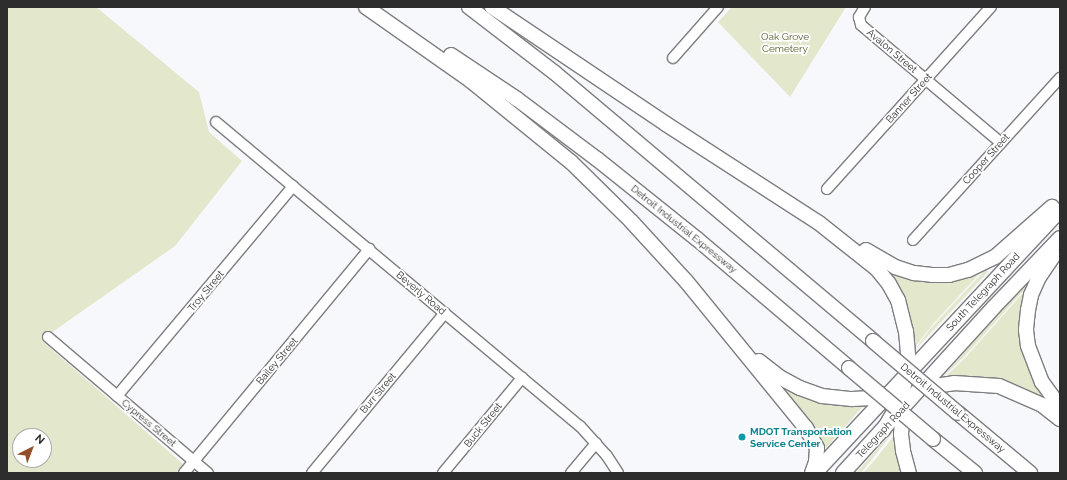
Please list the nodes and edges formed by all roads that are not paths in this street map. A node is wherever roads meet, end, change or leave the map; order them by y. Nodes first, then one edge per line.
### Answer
1 (366, 7) edge
2 (376, 7) edge
3 (469, 7) edge
4 (492, 7) edge
5 (718, 7) edge
6 (865, 7) edge
7 (991, 7) edge
8 (672, 58) dead end
9 (1060, 78) edge
10 (925, 80) junction
11 (216, 122) dead end
12 (1001, 143) junction
13 (293, 186) junction
14 (827, 189) dead end
15 (1060, 200) edge
16 (1060, 210) edge
17 (819, 223) junction
18 (1060, 238) edge
19 (913, 240) dead end
20 (1060, 248) edge
21 (369, 250) junction
22 (445, 313) junction
23 (730, 336) junction
24 (48, 337) dead end
25 (522, 378) junction
26 (907, 391) junction
27 (886, 394) junction
28 (117, 396) junction
29 (1060, 407) edge
30 (867, 416) junction
31 (1060, 419) edge
32 (596, 443) junction
33 (194, 461) junction
34 (184, 473) edge
35 (208, 473) edge
36 (312, 473) edge
37 (443, 473) edge
38 (571, 473) edge
39 (618, 473) edge
40 (813, 473) edge
41 (843, 473) edge
42 (909, 473) edge
43 (975, 473) edge
44 (1030, 473) edge

1 - 23 highway
2 - 43 highway, Detroit Industrial Expressway, bridge
3 - 44 highway, Detroit Industrial Expressway, bridge
4 - 17 highway
5 - 8 street
6 - 10 street, Avalon Street
7 - 10 street, Banner Street
9 - 12 street, Cooper Street
10 - 12 street, Avalon Street
10 - 14 street, Banner Street
11 - 13 street, Beverly Road
12 - 19 street, Cooper Street
13 - 21 street, Beverly Road
13 - 28 street, Troy Street
15 - 17 highway
16 - 26 highway, South Telegraph Road
17 - 26 highway
18 - 26 highway, South Telegraph Road
20 - 29 highway
21 - 22 street, Beverly Road
21 - 33 street, Bailey Street
22 - 25 street, Beverly Road
22 - 36 street, Burr Street
23 - 27 highway
23 - 40 highway
24 - 28 street, Cypress Street
25 - 32 street, Beverly Road
25 - 37 street, Buck Street
26 - 27 highway, Telegraph Road
26 - 30 highway
26 - 31 highway
26 - 41 highway, Telegraph Road
26 - 42 highway
27 - 30 highway, Telegraph Road
28 - 33 street, Cypress Street
30 - 40 highway, Telegraph Road
32 - 38 street
32 - 39 street, Beverly Road
33 - 34 street, Bailey Street
33 - 35 street, Cypress Street

